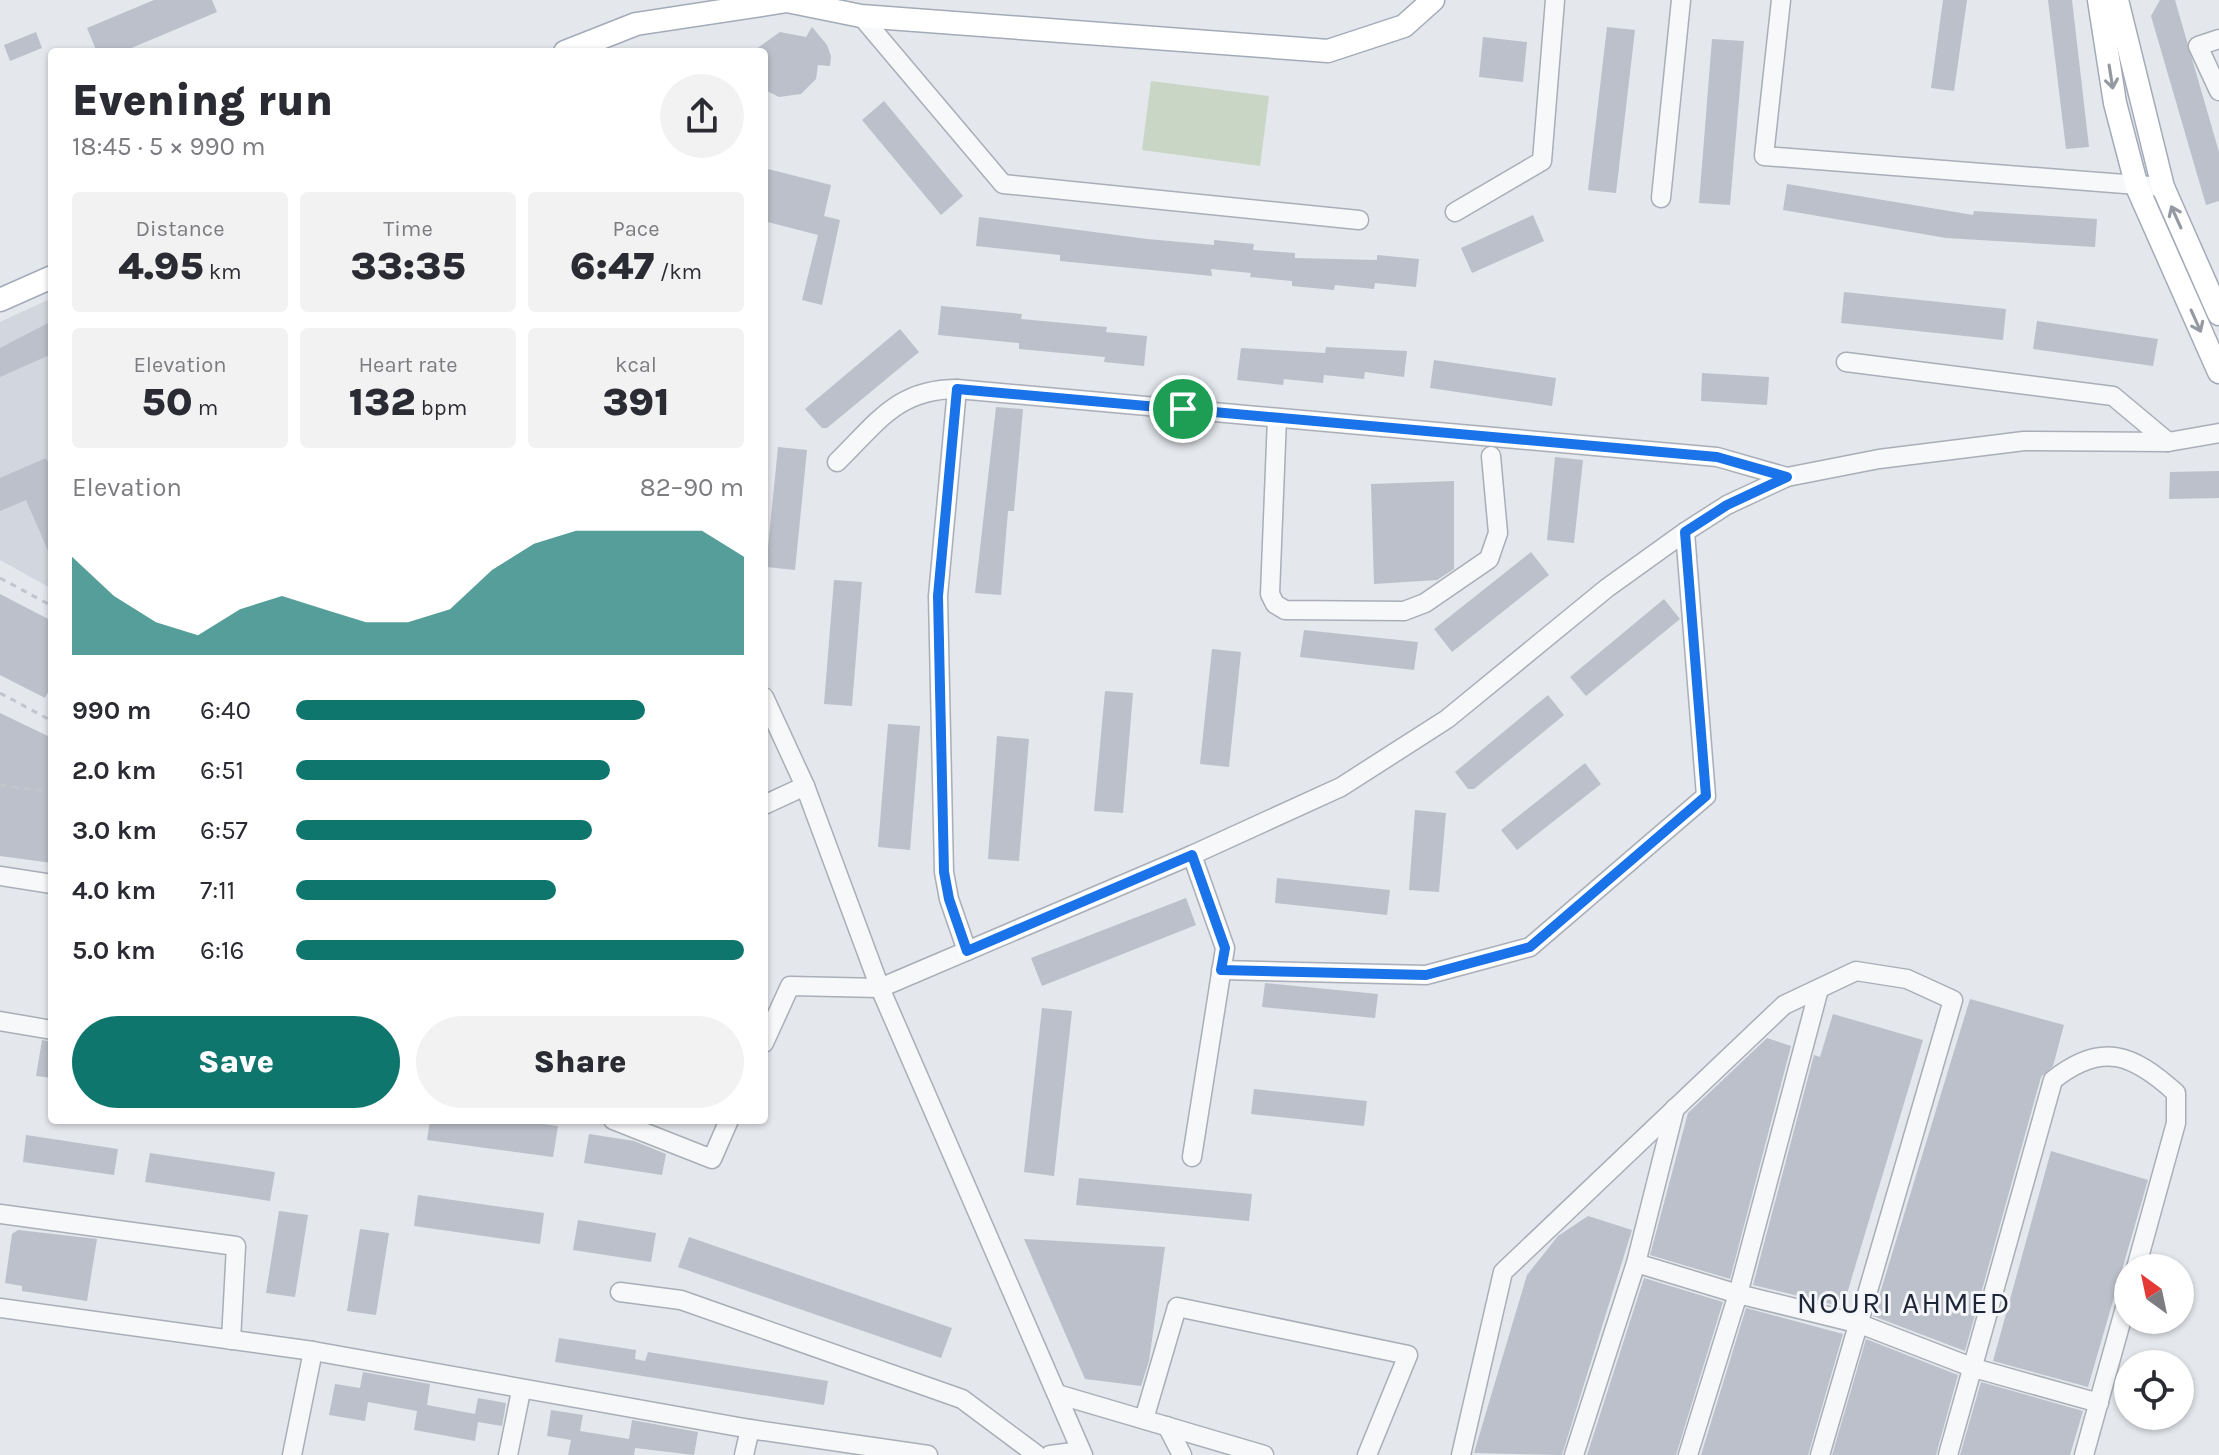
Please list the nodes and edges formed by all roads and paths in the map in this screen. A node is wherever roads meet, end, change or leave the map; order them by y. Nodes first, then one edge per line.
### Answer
1 (1433, 0) edge
2 (1555, 0) edge
3 (1681, 0) edge
4 (1781, 0) edge
5 (2099, 0) edge
6 (2117, 0) edge
7 (861, 16) junction
8 (2219, 39) edge
9 (575, 48) edge
10 (2219, 91) edge
11 (2137, 187) junction
12 (2163, 187) junction
13 (1661, 198) dead end
14 (1455, 212) dead end
15 (1359, 220) dead end
16 (48, 279) edge
17 (0, 300) edge
18 (2219, 314) edge
19 (1846, 362) dead end
20 (2219, 372) edge
21 (957, 389) junction
22 (1277, 418) junction
23 (2219, 433) edge
24 (2168, 442) junction
25 (1491, 456) dead end
26 (837, 462) dead end
27 (1787, 477) junction
28 (1685, 532) junction
29 (0, 578) edge
30 (48, 604) edge
31 (0, 693) edge
32 (768, 706) edge
33 (48, 719) edge
34 (0, 785) edge
35 (805, 786) junction
36 (48, 791) edge
37 (768, 803) edge
38 (1192, 855) junction
39 (0, 876) edge
40 (48, 883) edge
41 (967, 951) junction
42 (1221, 970) junction
43 (880, 988) junction
44 (1819, 989) junction
45 (0, 1021) edge
46 (48, 1029) edge
47 (768, 1034) edge
48 (1675, 1107) junction
49 (623, 1124) edge
50 (727, 1124) edge
51 (1192, 1157) dead end
52 (0, 1214) edge
53 (2140, 1254) edge
54 (1636, 1263) junction
55 (620, 1292) dead end
56 (1738, 1294) junction
57 (0, 1308) edge
58 (1860, 1324) junction
59 (2118, 1334) edge
60 (231, 1340) junction
61 (313, 1351) junction
62 (1974, 1368) junction
63 (521, 1391) junction
64 (1057, 1394) junction
65 (2099, 1403) junction
66 (1144, 1419) junction
67 (1167, 1426) junction
68 (750, 1429) junction
69 (1082, 1453) edge
70 (292, 1455) edge
71 (508, 1455) edge
72 (744, 1455) edge
73 (928, 1455) edge
74 (1037, 1455) edge
75 (1050, 1455) edge
76 (1182, 1455) edge
77 (1264, 1455) edge
78 (1367, 1455) edge
79 (1461, 1455) edge
80 (1574, 1455) edge
81 (1688, 1455) edge
82 (1820, 1455) edge
83 (1948, 1455) edge
84 (2084, 1455) edge

1 - 7 main road
2 - 14 street
3 - 13 street
4 - 11 street
5 -> 11 main road
6 - 12 main road
7 - 9 main road
7 - 15 street
8 - 10 street
11 - 12 street
11 -> 20 main road
18 -> 12 main road
16 - 17 main road
19 - 24 street
21 - 22 street
21 - 26 street
21 - 41 street
22 - 25 street
22 - 27 street
23 - 24 street
24 - 27 street
27 - 28 street
28 - 38 street
28 - 42 street
29 - 30 path
31 - 33 path
32 - 35 street
34 - 36 path
35 - 37 street
35 - 43 street
38 - 41 street
38 - 42 street
39 - 40 street
41 - 43 street
42 - 51 street
43 - 47 street
43 - 64 street
44 - 48 street
44 - 56 street
44 - 58 street
45 - 46 street
48 - 54 street
48 - 79 street
49 - 50 street
52 - 60 street
53 - 62 street
54 - 56 street
54 - 80 street
55 - 74 street
56 - 58 street
56 - 81 street
57 - 60 street
58 - 62 street
58 - 82 street
59 - 65 street
60 - 61 street
61 - 63 street
61 - 70 street
62 - 65 street
62 - 83 street
63 - 68 street
63 - 71 street
64 - 66 street
64 - 69 street
65 - 84 street
66 - 67 street
66 - 78 street
67 - 76 street
67 - 77 street
68 - 72 street
68 - 73 street
69 - 75 street

